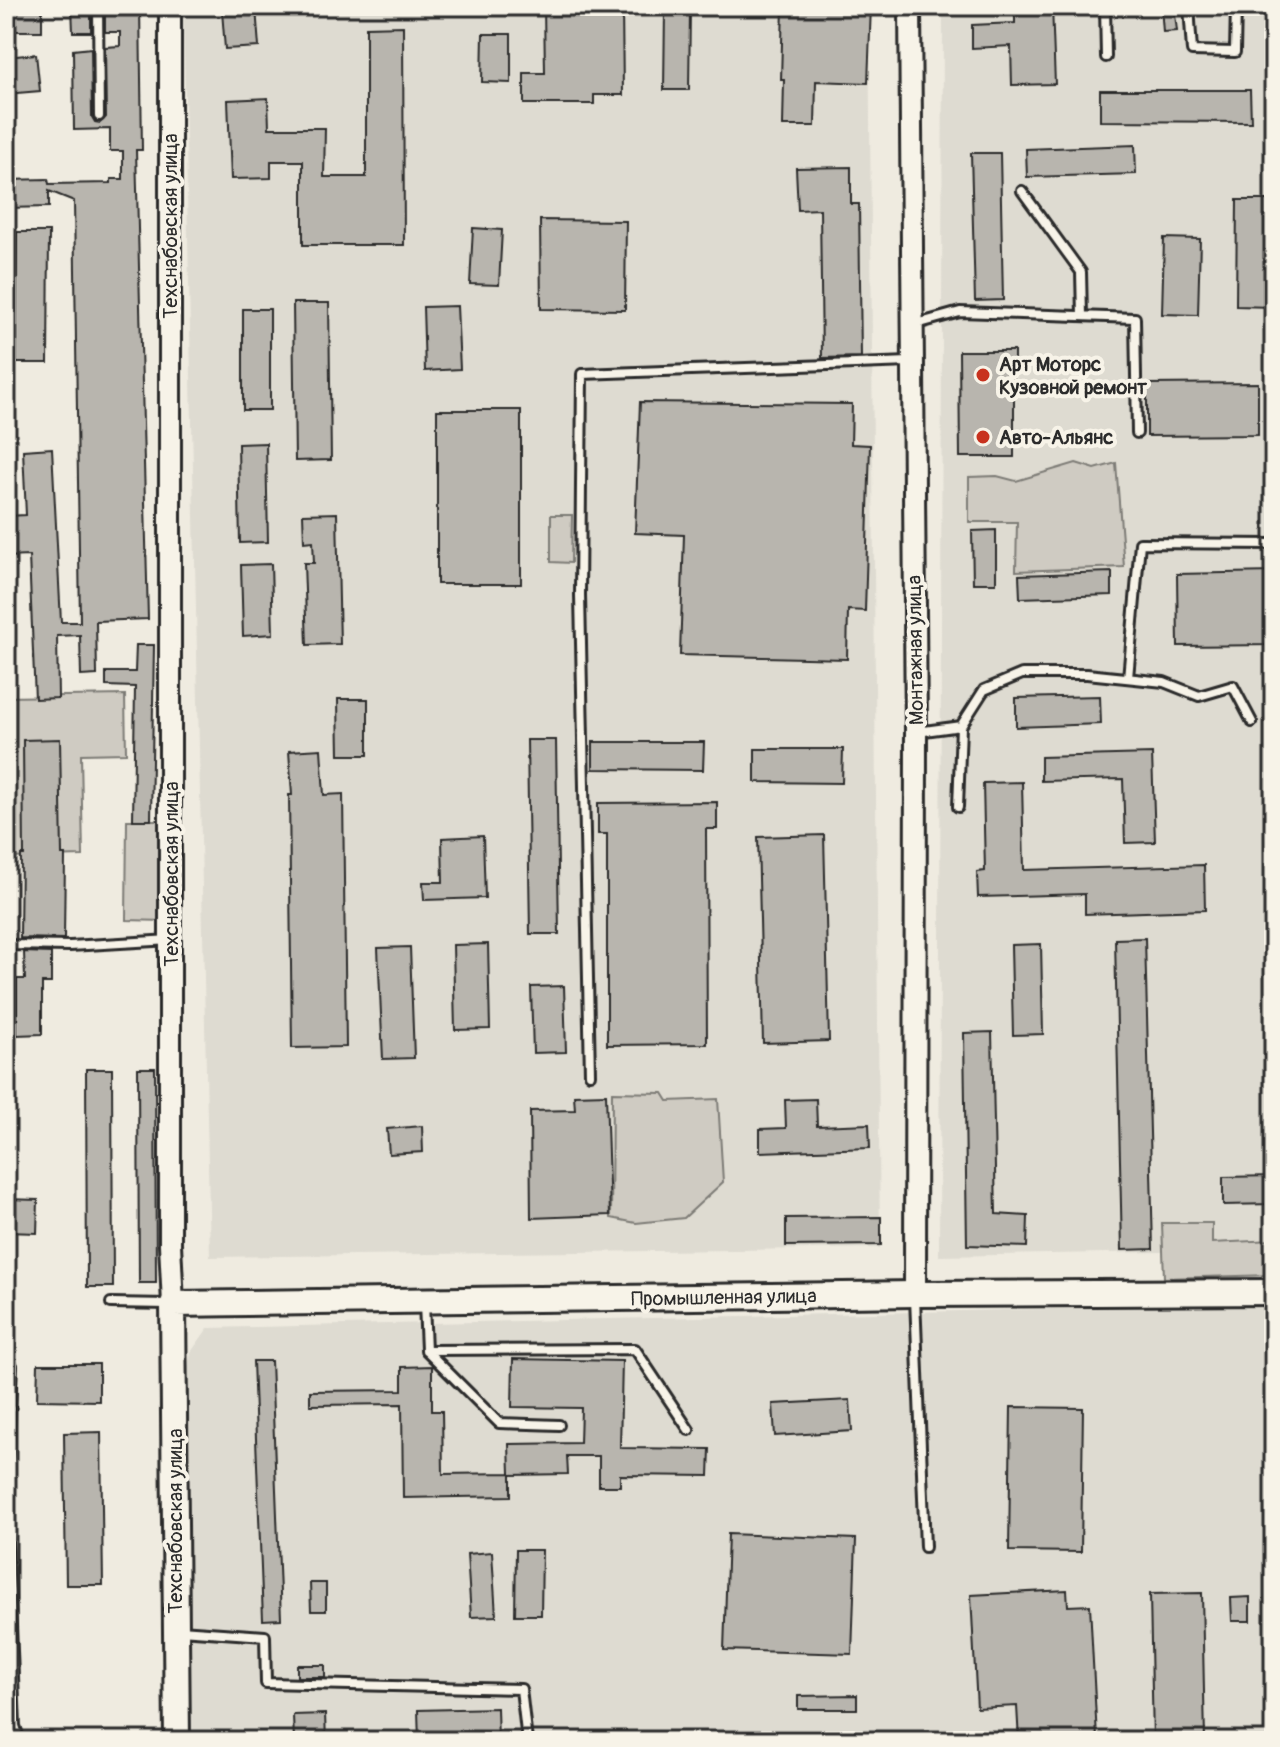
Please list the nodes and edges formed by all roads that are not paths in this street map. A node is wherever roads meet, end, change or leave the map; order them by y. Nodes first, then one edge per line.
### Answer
1 (98, 6) edge
2 (170, 6) edge
3 (910, 6) edge
4 (1105, 6) edge
5 (1189, 6) edge
6 (1236, 6) edge
7 (1106, 57) dead end
8 (99, 116) dead end
9 (1022, 191) dead end
10 (1082, 316) junction
11 (912, 325) junction
12 (911, 362) junction
13 (1137, 433) dead end
14 (1274, 544) edge
15 (1128, 678) junction
16 (1252, 722) dead end
17 (961, 726) junction
18 (916, 732) junction
19 (958, 807) dead end
20 (171, 940) junction
21 (6, 945) edge
22 (590, 1074) dead end
23 (1274, 1292) edge
24 (915, 1294) junction
25 (424, 1302) junction
26 (111, 1303) dead end
27 (173, 1304) junction
28 (426, 1350) junction
29 (6, 1365) edge
30 (559, 1425) dead end
31 (689, 1430) dead end
32 (6, 1489) edge
33 (6, 1501) edge
34 (925, 1547) dead end
35 (175, 1630) junction
36 (20, 1741) edge
37 (177, 1741) edge
38 (527, 1741) edge

1 - 8 lane
2 - 20 street, Техснабовская улица
3 - 11 street, Монтажная улица
4 - 7 lane
5 - 6 lane
9 - 10 lane
10 - 11 lane
10 - 13 lane
11 - 12 street, Монтажная улица
12 - 18 street, Монтажная улица
12 - 22 lane
14 - 15 lane
15 - 16 lane
15 - 17 lane
17 - 18 lane
17 - 19 lane
18 - 24 street, Монтажная улица
20 - 21 lane
20 - 27 street, Техснабовская улица
23 - 24 main road, Промышленная улица
24 - 25 main road, Промышленная улица
24 - 34 lane
25 - 27 main road, Промышленная улица
25 - 28 lane
26 - 27 lane
27 - 35 main road, Техснабовская улица
28 - 30 lane
28 - 31 lane
29 - 32 lane
33 - 36 lane
35 - 37 main road, Техснабовская улица
35 - 38 lane

